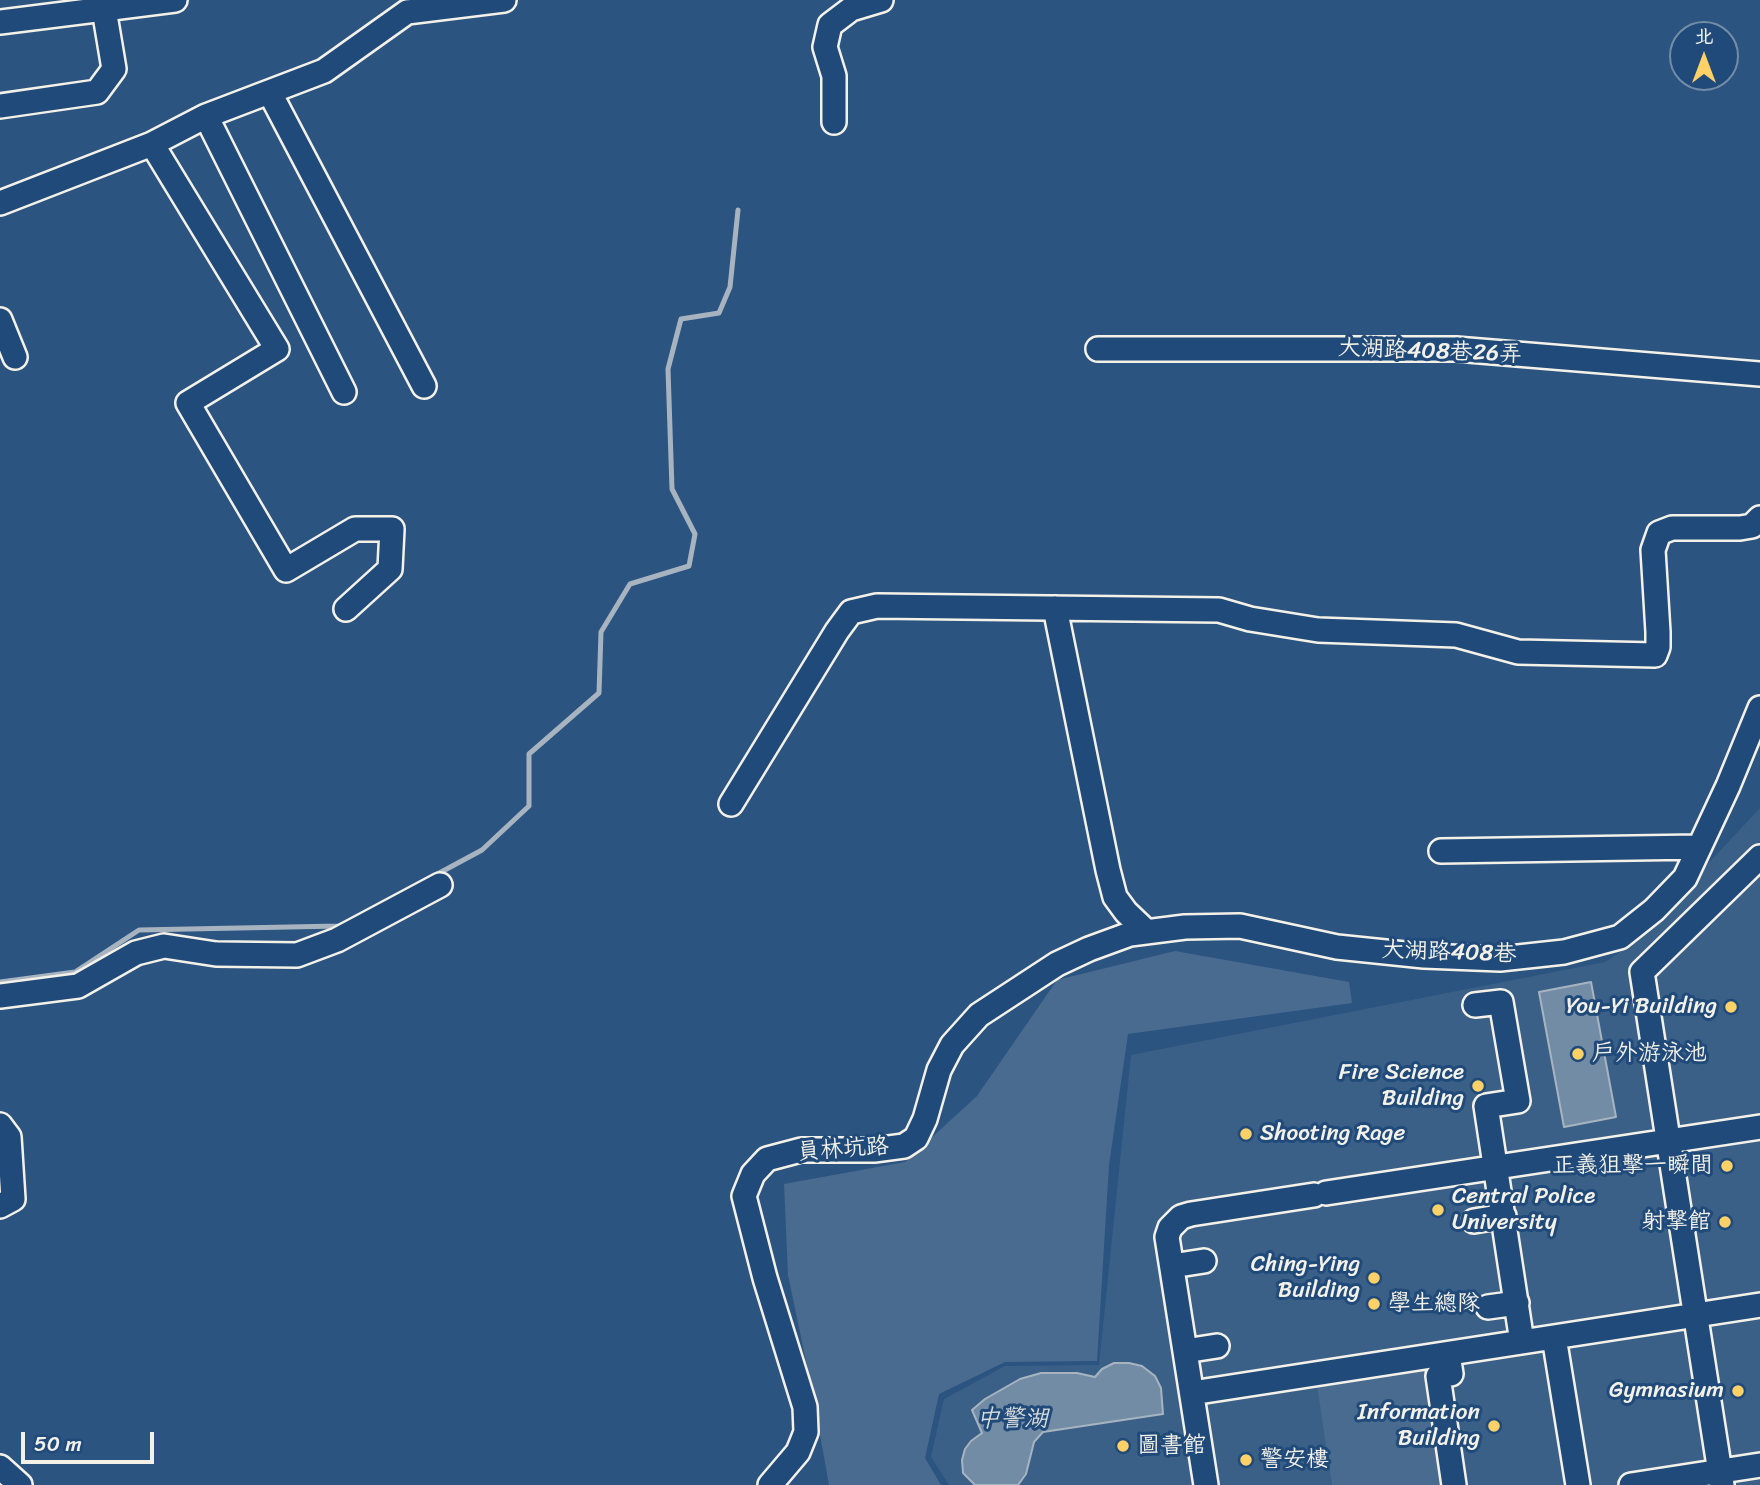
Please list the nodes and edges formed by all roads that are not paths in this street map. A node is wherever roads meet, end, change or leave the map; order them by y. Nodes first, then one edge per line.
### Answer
1 (175, 0) edge
2 (504, 0) edge
3 (881, 0) edge
4 (104, 5) edge
5 (0, 22) edge
6 (270, 93) junction
7 (0, 106) edge
8 (206, 116) junction
9 (834, 122) dead end
10 (152, 144) junction
11 (0, 203) edge
12 (0, 320) edge
13 (1098, 349) dead end
14 (15, 357) dead end
15 (1760, 374) edge
16 (424, 386) dead end
17 (344, 392) dead end
18 (1760, 518) edge
19 (1055, 608) junction
20 (346, 610) dead end
21 (1760, 708) edge
22 (731, 804) dead end
23 (1698, 847) junction
24 (1441, 852) dead end
25 (1760, 857) edge
26 (440, 885) dead end
27 (1138, 933) junction
28 (0, 996) edge
29 (1475, 1005) dead end
30 (0, 1125) edge
31 (1760, 1127) edge
32 (1669, 1141) junction
33 (1496, 1167) junction
34 (0, 1206) edge
35 (1504, 1216) junction
36 (1474, 1221) dead end
37 (1204, 1261) dead end
38 (1172, 1266) junction
39 (1517, 1303) junction
40 (1760, 1305) edge
41 (1488, 1307) dead end
42 (1696, 1315) junction
43 (1554, 1337) junction
44 (1522, 1342) junction
45 (1217, 1346) dead end
46 (1185, 1351) junction
47 (1448, 1353) junction
48 (1192, 1393) junction
49 (1760, 1465) edge
50 (0, 1467) edge
51 (1721, 1478) edge
52 (20, 1485) edge
53 (770, 1485) edge
54 (1206, 1485) edge
55 (1454, 1485) edge
56 (1578, 1485) edge
57 (1630, 1485) edge

1 - 4 street
2 - 6 street
3 - 9 street
4 - 5 street
4 - 7 street
6 - 8 street
6 - 16 street
8 - 10 street
8 - 17 street
10 - 11 street
10 - 20 street
12 - 14 street
13 - 15 street, 大湖路408巷26弄
18 - 19 street
19 - 22 street
19 - 27 street
21 - 23 street, 大湖路408巷
23 - 24 street
23 - 27 street, 大湖路408巷
25 - 32 street
26 - 28 street
27 - 53 street, 員林坑路
29 - 33 street
30 - 34 street
31 - 32 street
32 - 33 street
32 - 42 street
33 - 35 street
33 - 38 street
35 - 36 street
35 - 39 street
37 - 38 street
38 - 46 street
39 - 41 street
39 - 44 street
40 - 42 street
42 - 43 street
42 - 51 street
43 - 44 street
43 - 56 street
44 - 47 street
45 - 46 street
46 - 48 street
47 - 48 street
47 - 55 street
48 - 54 street
49 - 51 street
50 - 52 street
51 - 57 street

